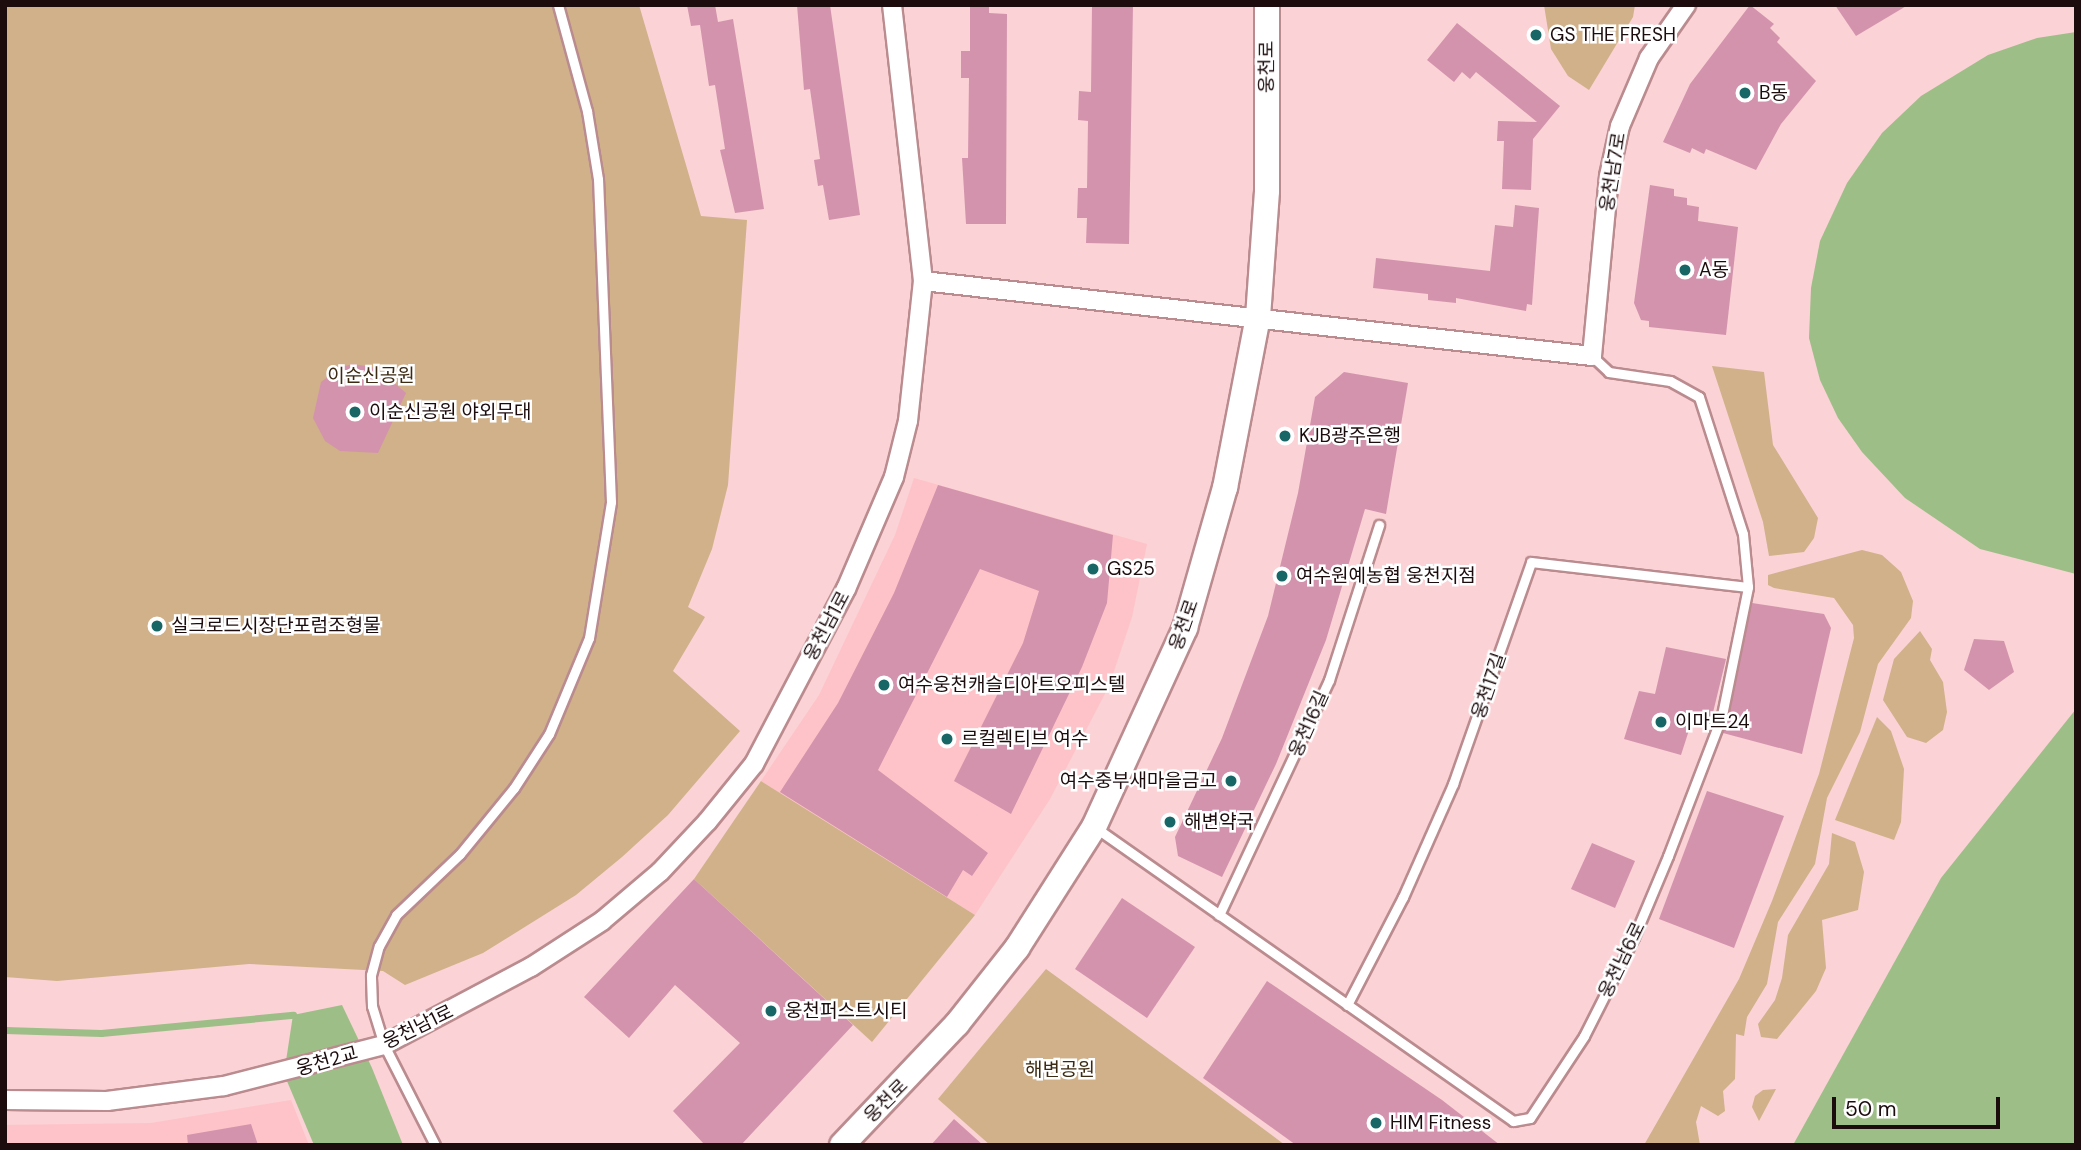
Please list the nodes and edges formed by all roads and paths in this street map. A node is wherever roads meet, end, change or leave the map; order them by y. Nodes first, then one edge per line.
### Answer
1 (558, 5) edge
2 (892, 5) edge
3 (1267, 5) edge
4 (1686, 5) edge
5 (923, 281) junction
6 (1258, 317) junction
7 (1592, 356) junction
8 (1379, 525) dead end
9 (1748, 587) junction
10 (1094, 827) junction
11 (1219, 915) junction
12 (1347, 1005) junction
13 (378, 1047) junction
14 (5, 1100) edge
15 (435, 1145) edge
16 (842, 1145) edge

1 - 13 lane
2 - 5 street, 웅천남1로
3 - 6 street, 웅천로
4 - 7 street, 웅천남7로
5 - 6 street
5 - 13 street, 웅천남1로
6 - 7 street
6 - 10 street, 웅천로
7 - 9 lane, 웅천남6로
8 - 11 lane, 웅천16길
9 - 12 lane, 웅천17길
9 - 12 lane, 웅천남6로
10 - 11 lane, 웅천남6로
10 - 16 street, 웅천로
11 - 12 lane, 웅천남6로
13 - 14 street, 웅천2교
13 - 15 lane

